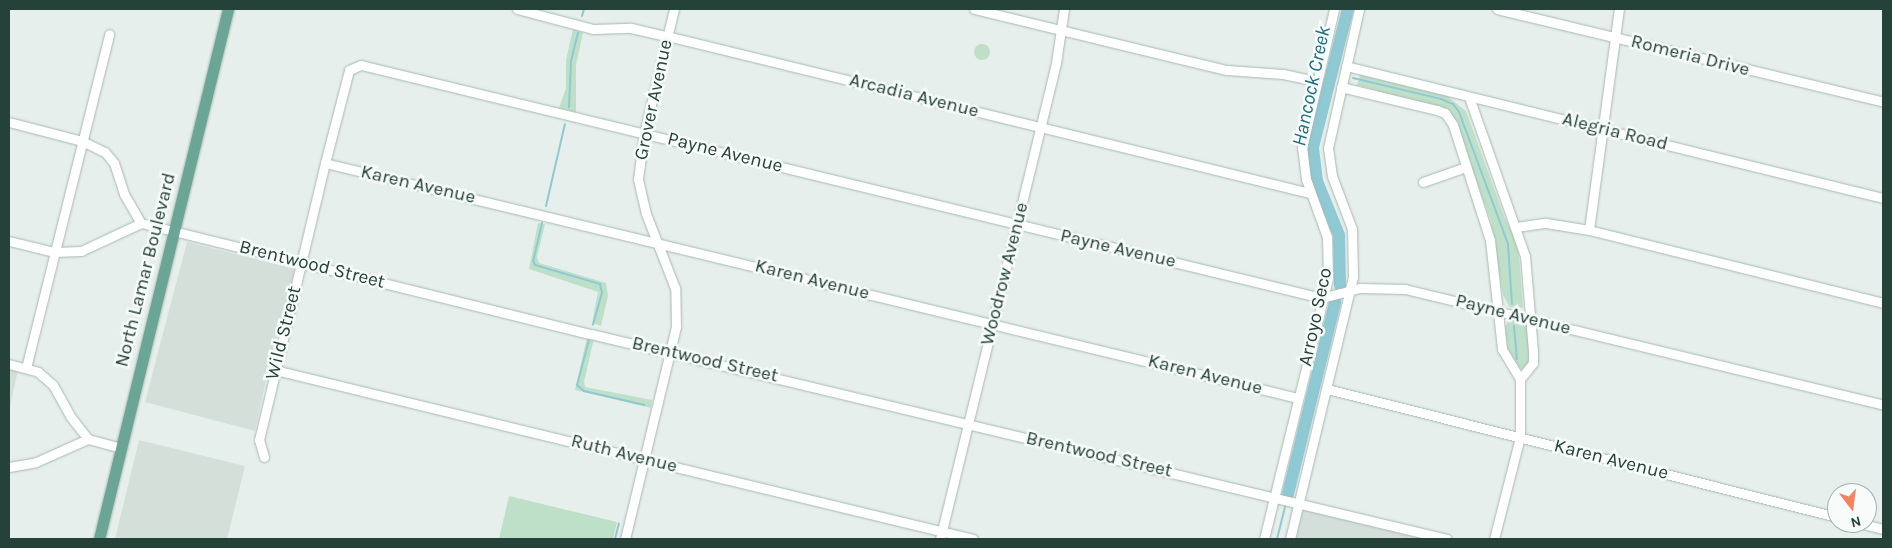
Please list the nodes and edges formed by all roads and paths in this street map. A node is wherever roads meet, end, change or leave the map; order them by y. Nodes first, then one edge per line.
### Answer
1 (228, 9) edge
2 (517, 9) edge
3 (674, 9) edge
4 (974, 9) edge
5 (1064, 9) edge
6 (1334, 9) edge
7 (1359, 9) edge
8 (1497, 9) edge
9 (1619, 9) edge
10 (1062, 30) junction
11 (109, 34) dead end
12 (668, 36) junction
13 (1615, 37) junction
14 (354, 66) joint
15 (1346, 66) junction
16 (1316, 81) junction
17 (1341, 87) junction
18 (1468, 97) junction
19 (1883, 102) edge
20 (9, 122) edge
21 (1040, 127) junction
22 (1603, 128) junction
23 (644, 134) junction
24 (82, 141) junction
25 (325, 163) junction
26 (1466, 167) junction
27 (1422, 182) dead end
28 (1310, 193) junction
29 (1883, 198) edge
30 (141, 223) junction
31 (1017, 225) junction
32 (1516, 227) junction
33 (1589, 230) junction
34 (174, 231) junction
35 (9, 241) edge
36 (657, 242) junction
37 (54, 252) junction
38 (302, 262) junction
39 (1350, 291) junction
40 (1322, 298) junction
41 (1883, 303) edge
42 (1497, 311) junction
43 (1530, 320) junction
44 (992, 324) junction
45 (672, 351) junction
46 (9, 364) edge
47 (26, 368) junction
48 (275, 370) junction
49 (1520, 379) junction
50 (1327, 390) junction
51 (1298, 398) junction
52 (1883, 405) edge
53 (968, 424) junction
54 (1520, 437) junction
55 (88, 439) junction
56 (121, 448) junction
57 (264, 456) dead end
58 (646, 459) junction
59 (9, 466) edge
60 (1274, 497) junction
61 (1299, 504) junction
62 (1827, 514) edge
63 (941, 536) edge
64 (99, 539) edge
65 (625, 539) edge
66 (973, 539) edge
67 (1264, 539) edge
68 (1290, 539) edge
69 (1447, 539) edge
70 (1494, 539) edge

1 - 34 main road, North Lamar Boulevard
2 - 12 street, Arcadia Avenue
3 - 12 street, Grover Avenue
4 - 10 street
5 - 10 street, Woodrow Avenue
6 - 16 street, Arroyo Seco
7 - 15 street, Arroyo Seco
8 - 13 street, Romeria Drive
9 - 13 street
10 - 16 street
10 - 21 street, Woodrow Avenue
11 - 24 street
12 - 21 street, Arcadia Avenue
12 - 23 street, Grover Avenue
13 - 19 street, Romeria Drive
13 - 22 street
14 - 23 street, Payne Avenue
14 - 25 street, Wild Street
15 - 17 street, Arroyo Seco
15 - 18 street, Alegria Road
16 - 28 street, Arroyo Seco
17 - 26 street
17 - 39 street, Arroyo Seco
18 - 22 street, Alegria Road
18 - 32 street
20 - 24 street
21 - 28 street, Arcadia Avenue
21 - 31 street, Woodrow Avenue
22 - 29 street, Alegria Road
22 - 33 street
23 - 31 street, Payne Avenue
23 - 36 street, Grover Avenue
24 - 30 street
24 - 37 street
25 - 36 street, Karen Avenue
25 - 38 street, Wild Street
26 - 27 street
26 - 42 street
28 - 40 street, Arroyo Seco
30 - 34 street, Brentwood Street
30 - 37 street
31 - 40 street, Payne Avenue
31 - 44 street, Woodrow Avenue
32 - 33 street
32 - 43 street
33 - 41 street
34 - 38 street, Brentwood Street
34 - 56 main road, North Lamar Boulevard
35 - 37 street
36 - 44 street, Karen Avenue
36 - 45 street, Grover Avenue
37 - 47 street
38 - 45 street, Brentwood Street
38 - 48 street, Wild Street
39 - 40 street, Payne Avenue
39 - 42 street, Payne Avenue
39 - 50 street, Arroyo Seco
40 - 51 street, Arroyo Seco
42 - 43 street, Payne Avenue
42 - 49 street
43 - 49 street
43 - 52 street, Payne Avenue
44 - 51 street, Karen Avenue
44 - 53 street, Woodrow Avenue
45 - 53 street, Brentwood Street
45 - 58 street, Grover Avenue
46 - 47 street
47 - 55 street
48 - 57 street, Wild Street
48 - 58 street, Ruth Avenue
49 - 54 street
50 - 54 street, Karen Avenue
50 - 61 street, Arroyo Seco
51 - 60 street, Arroyo Seco
53 - 60 street, Brentwood Street
53 - 63 street, Woodrow Avenue
54 - 62 street, Karen Avenue
54 - 70 street
55 - 56 street
55 - 59 street
56 - 64 main road, North Lamar Boulevard
58 - 63 street, Ruth Avenue
58 - 65 street, Grover Avenue
60 - 61 street, Brentwood Street
60 - 67 street, Arroyo Seco
61 - 68 street, Arroyo Seco
61 - 69 street, Brentwood Street
63 - 66 street, Ruth Avenue

